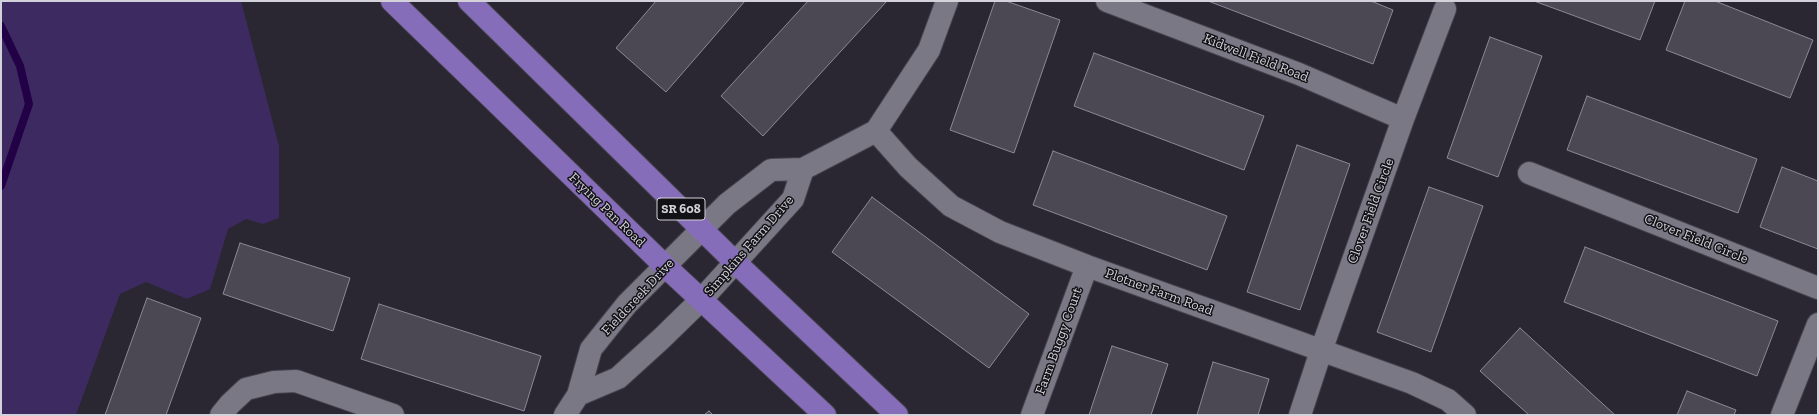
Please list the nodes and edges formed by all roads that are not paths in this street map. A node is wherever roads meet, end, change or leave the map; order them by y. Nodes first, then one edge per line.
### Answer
1 (392, 1) edge
2 (469, 1) edge
3 (947, 1) edge
4 (1107, 1) edge
5 (1445, 9) dead end
6 (1404, 119) junction
7 (876, 131) junction
8 (803, 169) junction
9 (1529, 173) dead end
10 (702, 230) junction
11 (736, 263) junction
12 (1087, 266) junction
13 (666, 267) junction
14 (1818, 288) edge
15 (701, 300) junction
16 (1818, 324) edge
17 (1321, 351) junction
18 (578, 395) junction
19 (222, 415) edge
20 (393, 415) edge
21 (565, 415) edge
22 (825, 415) edge
23 (897, 415) edge
24 (1032, 415) edge
25 (1300, 415) edge
26 (1465, 415) edge
27 (1782, 415) edge

1 - 13 main road, Frying Pan Road
2 - 10 main road, SR 608
3 - 7 street
4 - 6 street, Kidwell Field Road
5 - 6 street, Clover Field Circle
6 - 17 street, Clover Field Circle
7 - 8 street
7 - 12 street, Plotner Farm Road
8 - 10 street
8 - 11 street, Simpkins Farm Drive
9 - 14 street, Clover Field Circle
10 - 11 main road, SR 608
10 - 13 street, Fieldcreek Drive
11 - 15 street, Simpkins Farm Drive
11 - 23 main road, SR 608
12 - 17 street, Plotner Farm Road
12 - 24 street, Farm Buggy Court
13 - 15 main road, Frying Pan Road
13 - 18 street, Fieldcreek Drive
15 - 18 street
15 - 22 main road, Frying Pan Road
16 - 27 street
17 - 25 street, Clover Field Circle
17 - 26 street, Plotner Farm Road
18 - 21 street, Fieldcreek Drive
19 - 20 street

